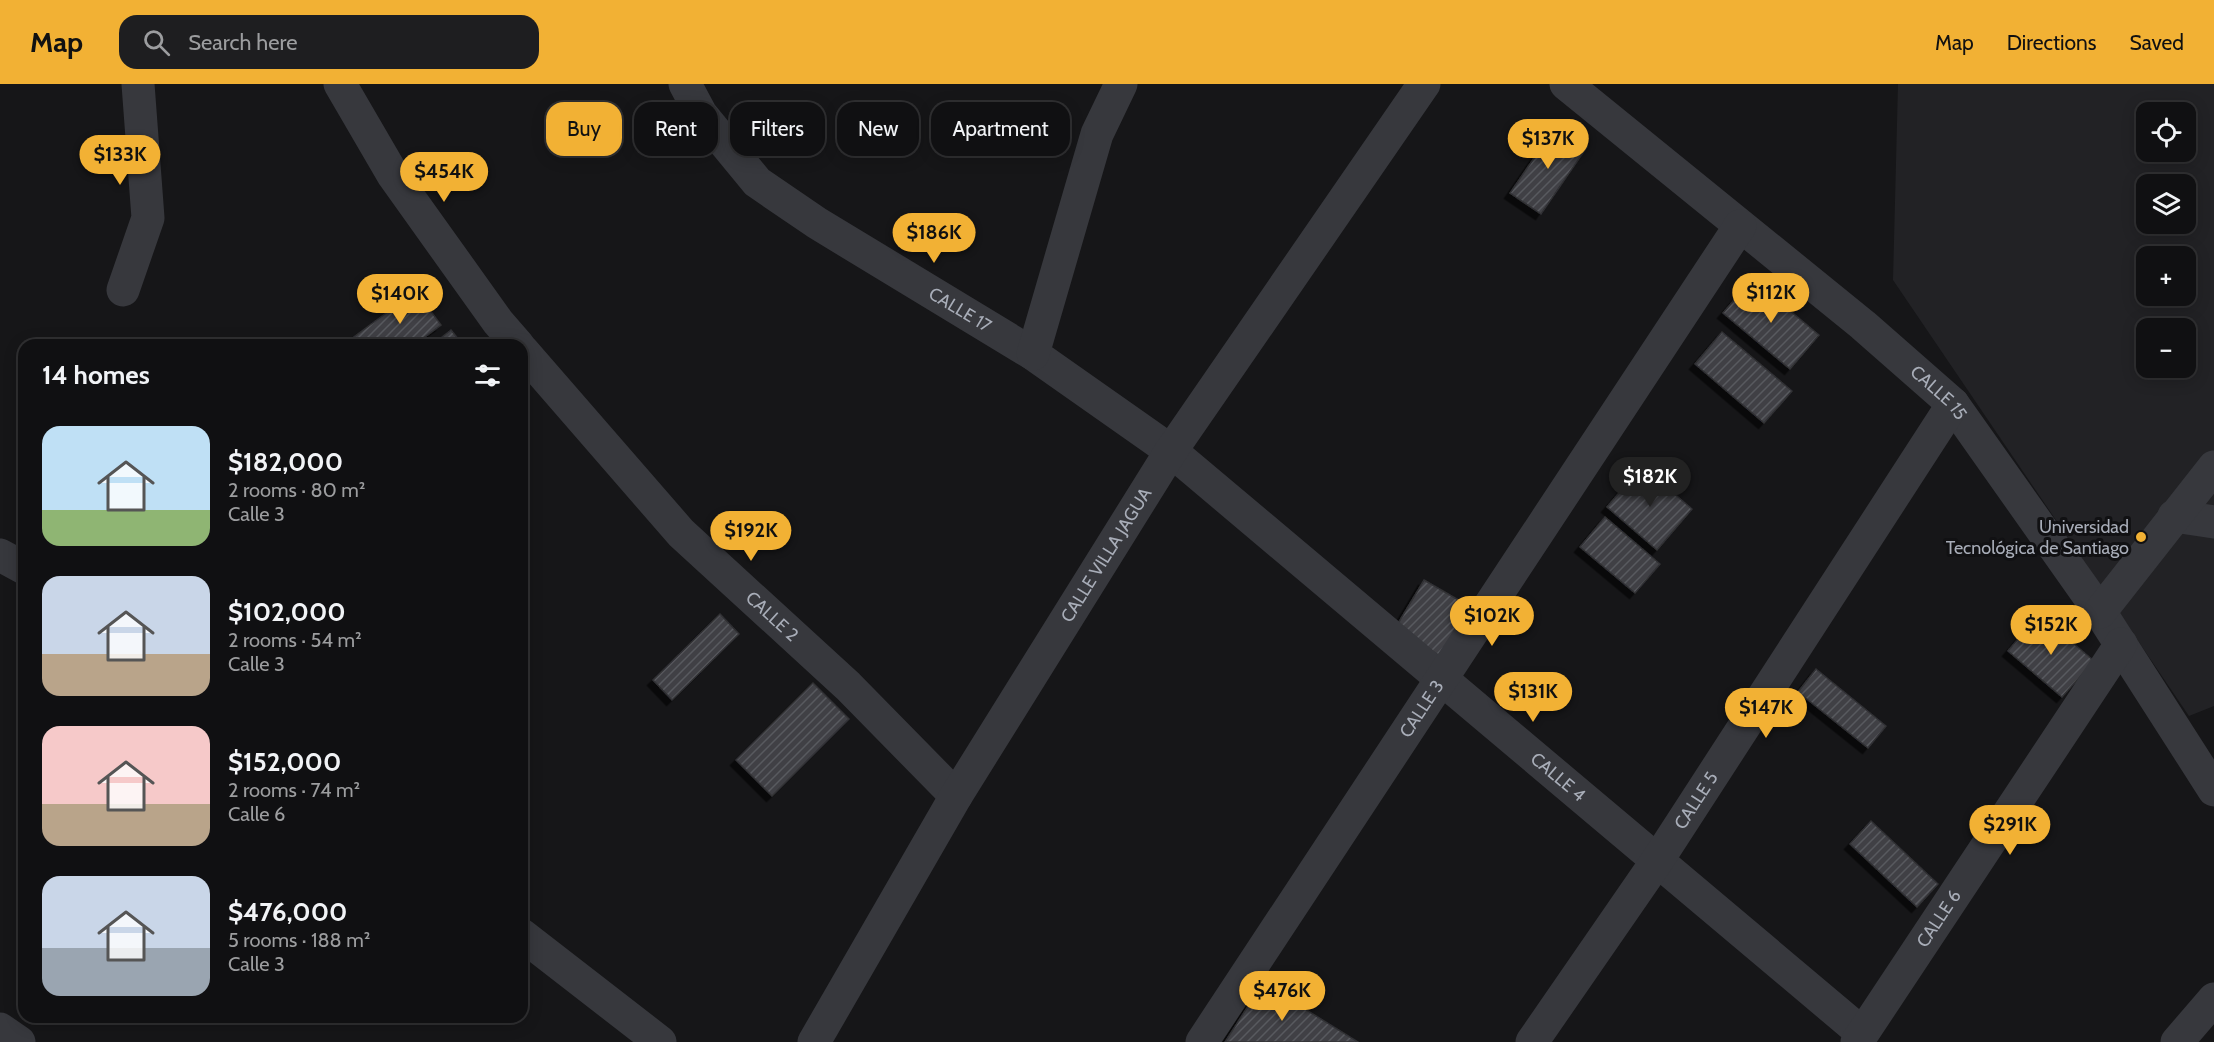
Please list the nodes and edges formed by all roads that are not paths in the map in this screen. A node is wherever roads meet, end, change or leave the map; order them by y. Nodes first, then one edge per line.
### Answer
1 (138, 84) edge
2 (340, 84) edge
3 (685, 84) edge
4 (1121, 84) edge
5 (1424, 84) edge
6 (1566, 84) edge
7 (1740, 226) junction
8 (123, 290) dead end
9 (513, 339) edge
10 (1033, 354) junction
11 (528, 357) edge
12 (1953, 404) junction
13 (1171, 451) junction
14 (2214, 467) edge
15 (2174, 516) junction
16 (2214, 522) edge
17 (0, 555) edge
18 (18, 565) edge
19 (2100, 612) junction
20 (2121, 644) junction
21 (1441, 679) junction
22 (2214, 790) edge
23 (956, 796) junction
24 (1657, 861) junction
25 (528, 940) edge
26 (2214, 999) edge
27 (0, 1029) edge
28 (1859, 1037) edge
29 (20, 1042) edge
30 (660, 1042) edge
31 (814, 1042) edge
32 (1202, 1042) edge
33 (1532, 1042) edge
34 (2177, 1042) edge

1 - 8 street
2 - 9 street
3 - 10 street, CALLE 17
4 - 10 street
5 - 13 street, CALLE VILLA JAGUA
6 - 7 street, CALLE 15
7 - 12 street, CALLE 15
7 - 21 street, CALLE 3
10 - 13 street, CALLE 17
11 - 23 street, CALLE 2
12 - 19 street, CALLE 15
12 - 24 street, CALLE 5
13 - 21 street, CALLE 4
13 - 23 street, CALLE VILLA JAGUA
14 - 15 street
15 - 16 street
15 - 19 street
17 - 18 street
19 - 20 street, CALLE 15
20 - 22 street, CALLE 15
20 - 28 street, CALLE 6
21 - 24 street, CALLE 4
21 - 32 street, CALLE 3
23 - 31 street, CALLE VILLA JAGUA
24 - 28 street, CALLE 4
24 - 33 street, CALLE 5
25 - 30 street
26 - 34 street
27 - 29 street

